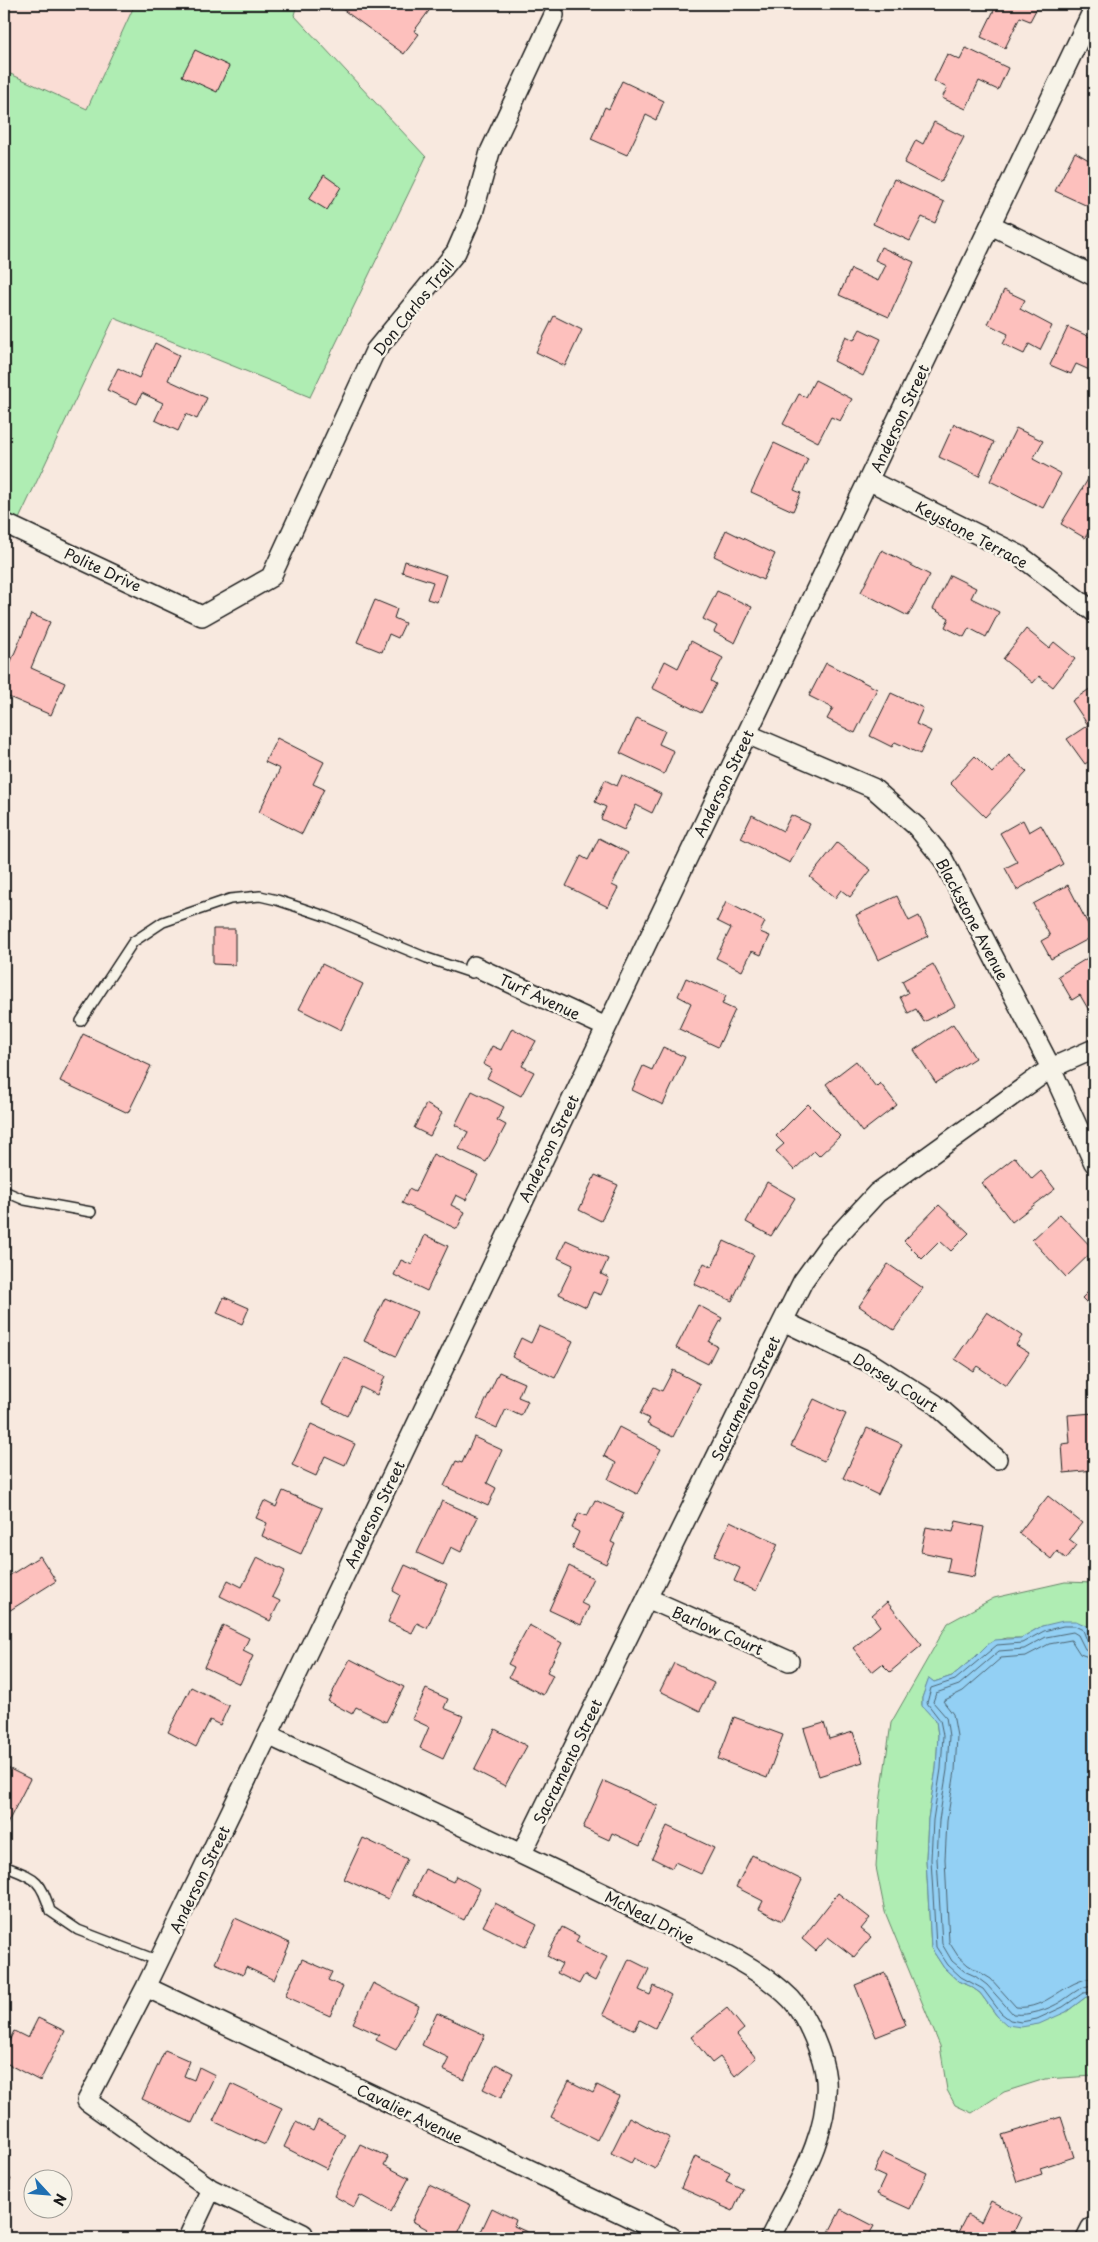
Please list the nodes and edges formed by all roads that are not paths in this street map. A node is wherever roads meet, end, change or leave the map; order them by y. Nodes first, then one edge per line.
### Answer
1 (1094, 8) edge
2 (554, 15) dead end
3 (991, 225) junction
4 (1094, 276) edge
5 (870, 481) junction
6 (4, 523) edge
7 (1094, 612) edge
8 (202, 616) joint
9 (747, 734) junction
10 (478, 967) joint
11 (81, 1021) dead end
12 (606, 1028) junction
13 (1094, 1049) edge
14 (1051, 1068) junction
15 (1094, 1163) edge
16 (4, 1191) edge
17 (91, 1212) dead end
18 (783, 1321) junction
19 (998, 1459) dead end
20 (647, 1598) junction
21 (789, 1661) dead end
22 (268, 1735) junction
23 (522, 1853) junction
24 (4, 1866) edge
25 (159, 1961) junction
26 (146, 1987) junction
27 (211, 2189) junction
28 (303, 2234) dead end
29 (188, 2238) edge
30 (673, 2238) edge
31 (770, 2238) edge

1 - 3 street, Anderson Street
2 - 8 street, Don Carlos Trail
3 - 4 street
3 - 5 street, Anderson Street
5 - 7 street, Keystone Terrace
5 - 9 street, Anderson Street
6 - 8 street, Polite Drive
9 - 12 street, Anderson Street
9 - 14 street, Blackstone Avenue
10 - 11 lane
10 - 12 street, Turf Avenue
12 - 22 street, Anderson Street
13 - 14 street, Sacramento Street
14 - 15 street, Blackstone Avenue
14 - 18 street, Sacramento Street
16 - 17 lane
18 - 19 street, Dorsey Court
18 - 20 street, Sacramento Street
20 - 21 street, Barlow Court
20 - 23 street, Sacramento Street
22 - 23 street, McNeal Drive
22 - 25 street, Anderson Street
23 - 31 street, McNeal Drive
24 - 25 lane
25 - 26 street, Anderson Street
26 - 27 street, Anderson Street
26 - 30 street, Cavalier Avenue
27 - 28 street
27 - 29 street

